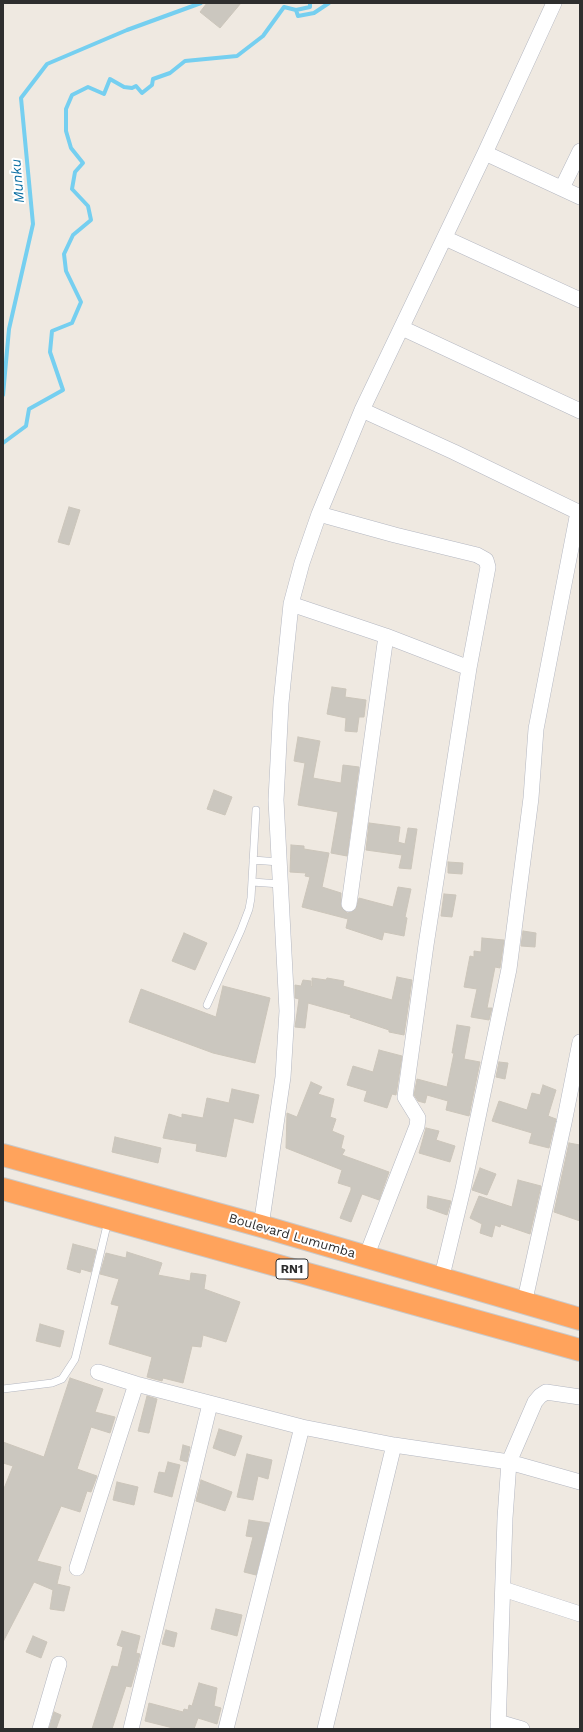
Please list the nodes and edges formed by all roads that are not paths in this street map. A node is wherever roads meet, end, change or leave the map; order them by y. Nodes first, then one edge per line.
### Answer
1 (554, 3) edge
2 (580, 151) edge
3 (485, 153) junction
4 (562, 188) junction
5 (580, 197) edge
6 (444, 238) junction
7 (580, 300) edge
8 (402, 328) junction
9 (362, 410) junction
10 (580, 411) edge
11 (579, 513) edge
12 (319, 514) junction
13 (290, 604) junction
14 (386, 636) junction
15 (469, 668) junction
16 (256, 810) dead end
17 (253, 860) junction
18 (278, 862) junction
19 (252, 882) junction
20 (280, 884) junction
21 (349, 904) dead end
22 (207, 1005) dead end
23 (580, 1042) edge
24 (3, 1155) edge
25 (3, 1189) edge
26 (109, 1218) junction
27 (260, 1226) junction
28 (366, 1257) junction
29 (441, 1280) junction
30 (524, 1304) junction
31 (580, 1320) edge
32 (580, 1350) edge
33 (98, 1372) dead end
34 (136, 1384) junction
35 (3, 1389) edge
36 (580, 1397) edge
37 (210, 1404) junction
38 (302, 1427) junction
39 (394, 1445) junction
40 (509, 1462) junction
41 (580, 1482) edge
42 (77, 1568) dead end
43 (503, 1589) junction
44 (580, 1614) edge
45 (59, 1664) dead end
46 (498, 1726) edge
47 (40, 1729) edge
48 (131, 1729) edge
49 (226, 1729) edge
50 (325, 1729) edge
51 (522, 1729) edge

1 - 3 street
2 - 4 street
3 - 4 street
3 - 6 street
4 - 5 street
6 - 7 street
6 - 8 street
8 - 9 street
8 - 10 street
9 - 11 street
9 - 12 street
11 - 29 street
12 - 13 street
12 - 15 street
13 - 14 street
13 - 18 street
14 - 15 street
14 - 21 street
15 - 28 street
16 - 17 lane
17 - 18 lane
17 - 19 lane
18 - 20 street
19 - 20 lane
19 - 22 lane
20 - 27 street
23 - 30 street
24 - 27 highway, Boulevard Lumumba / RN1
25 - 26 highway, RN1
26 - 32 highway, RN1
26 - 35 lane
27 - 28 highway, Boulevard Lumumba / RN1
28 - 29 highway, Boulevard Lumumba / RN1
29 - 30 highway, Boulevard Lumumba / RN1
30 - 31 highway, Boulevard Lumumba / RN1
33 - 34 street
34 - 37 street
34 - 42 street
36 - 40 street
37 - 38 street
37 - 48 street
38 - 39 street
38 - 49 street
39 - 40 street
39 - 50 street
40 - 41 street
40 - 43 street
43 - 44 street
43 - 46 street
45 - 47 street
46 - 51 street

